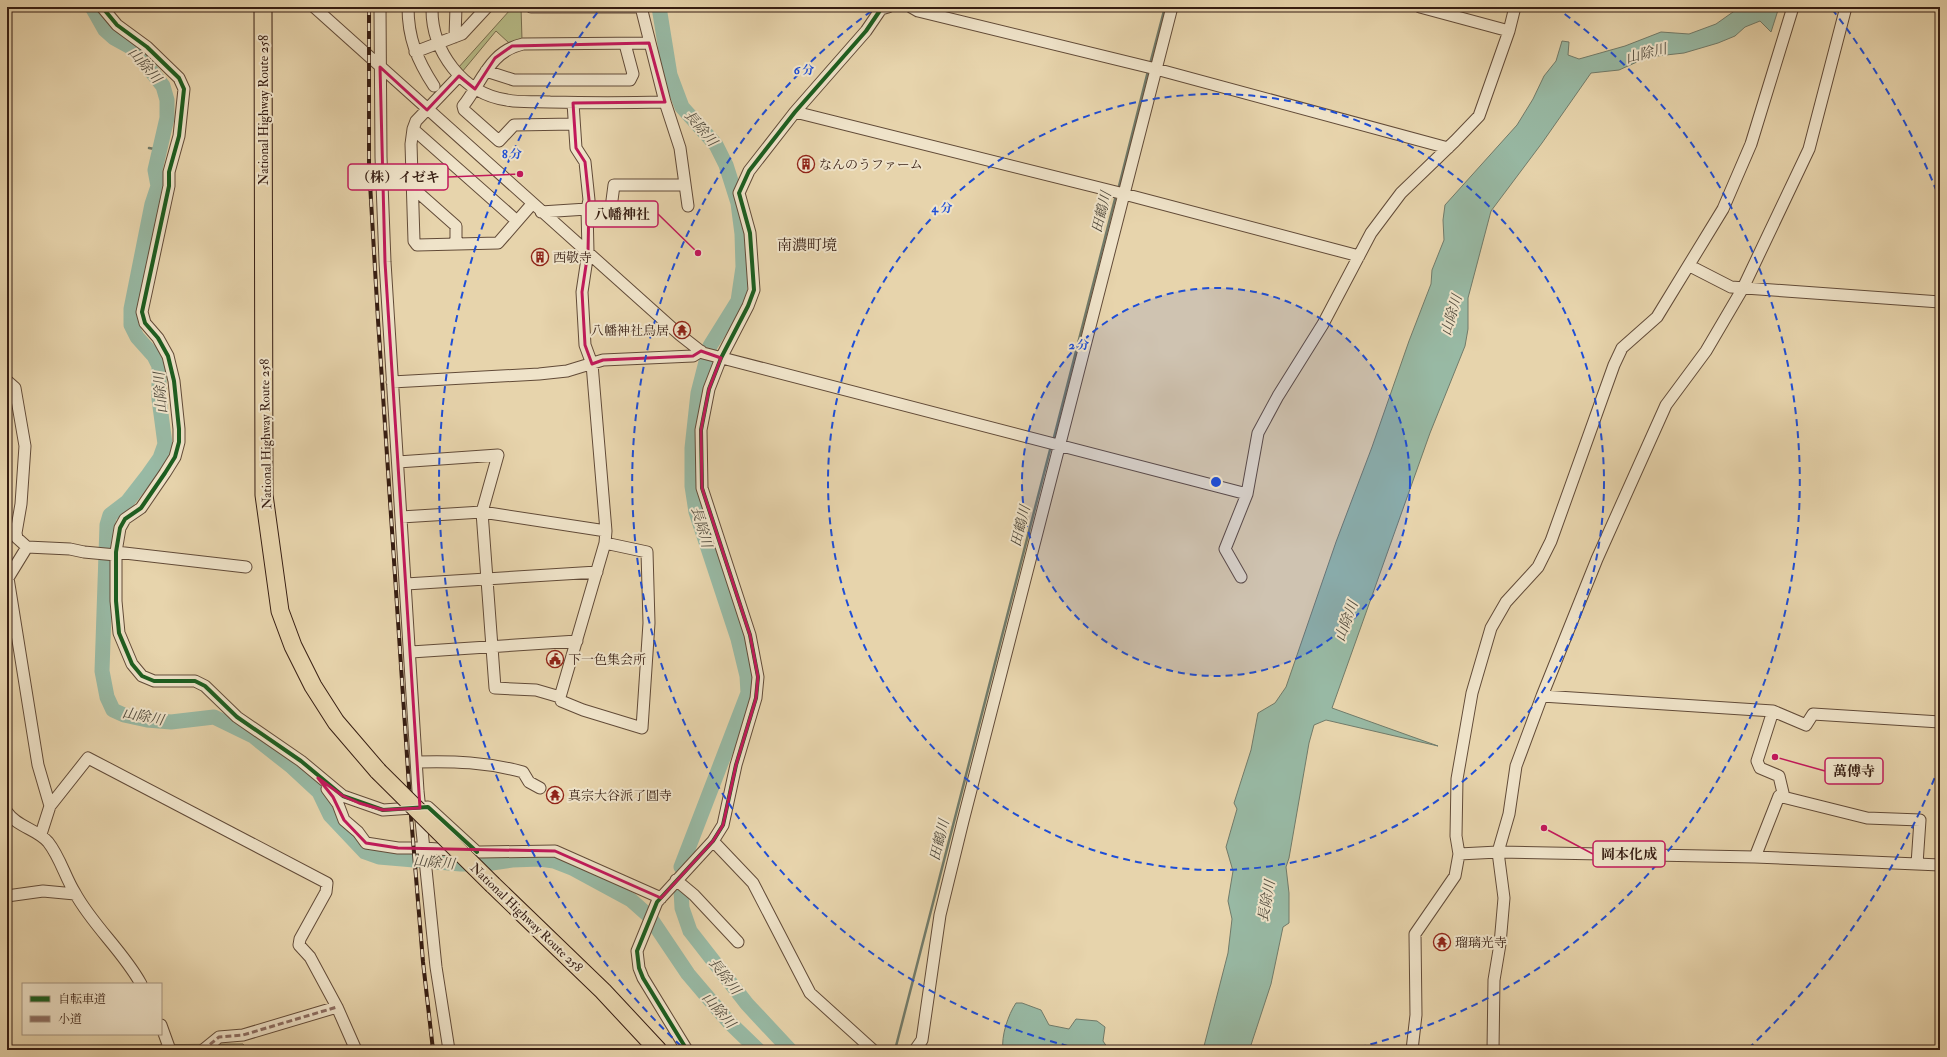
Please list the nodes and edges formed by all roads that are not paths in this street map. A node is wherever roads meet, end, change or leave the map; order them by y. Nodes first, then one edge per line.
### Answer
1 (102, 7) edge
2 (263, 7) edge
3 (314, 7) edge
4 (380, 7) edge
5 (408, 7) edge
6 (432, 7) edge
7 (456, 7) edge
8 (487, 7) edge
9 (531, 7) edge
10 (888, 7) edge
11 (911, 7) edge
12 (1172, 7) edge
13 (1420, 7) edge
14 (1515, 7) edge
15 (1793, 7) edge
16 (1846, 7) edge
17 (1509, 31) junction
18 (456, 37) junction
19 (438, 43) junction
20 (649, 43) junction
21 (624, 44) junction
22 (415, 52) junction
23 (380, 67) junction
24 (1151, 68) junction
25 (486, 71) junction
26 (459, 76) junction
27 (434, 86) dead end
28 (476, 89) junction
29 (573, 102) junction
30 (665, 102) junction
31 (427, 110) junction
32 (795, 112) junction
33 (574, 124) junction
34 (413, 129) junction
35 (1448, 148) junction
36 (685, 185) junction
37 (412, 187) junction
38 (1119, 193) junction
39 (688, 206) dead end
40 (537, 208) junction
41 (611, 208) dead end
42 (587, 209) junction
43 (517, 221) junction
44 (456, 244) junction
45 (588, 252) junction
46 (1359, 256) junction
47 (1690, 266) junction
48 (1743, 288) junction
49 (1940, 302) edge
50 (702, 352) junction
51 (718, 357) junction
52 (592, 364) junction
53 (7, 381) edge
54 (392, 382) junction
55 (1055, 443) junction
56 (398, 462) junction
57 (1247, 494) junction
58 (482, 512) junction
59 (402, 516) junction
60 (606, 531) junction
61 (605, 543) junction
62 (27, 547) junction
63 (116, 553) junction
64 (246, 567) dead end
65 (597, 572) junction
66 (1241, 576) dead end
67 (487, 578) junction
68 (8, 579) edge
69 (406, 584) junction
70 (577, 641) junction
71 (492, 647) junction
72 (411, 652) junction
73 (1542, 696) junction
74 (560, 697) junction
75 (1773, 711) junction
76 (1940, 722) edge
77 (417, 762) junction
78 (318, 776) junction
79 (540, 788) dead end
80 (1784, 797) junction
81 (50, 806) junction
82 (420, 808) junction
83 (7, 812) edge
84 (41, 834) junction
85 (713, 841) junction
86 (477, 852) junction
87 (1498, 852) junction
88 (1459, 854) junction
89 (424, 857) junction
90 (1754, 858) junction
91 (1917, 864) junction
92 (1940, 865) edge
93 (676, 880) junction
94 (75, 894) junction
95 (7, 896) edge
96 (659, 900) junction
97 (738, 942) dead end
98 (140, 983) edge
99 (337, 1007) junction
100 (162, 1028) edge
101 (170, 1050) edge
102 (203, 1050) edge
103 (356, 1050) edge
104 (449, 1050) edge
105 (658, 1050) edge
106 (687, 1050) edge
107 (873, 1050) edge
108 (915, 1050) edge
109 (1412, 1050) edge
110 (1493, 1050) edge

1 - 63 street
2 - 105 highway, National Highway Route 258, bridge
3 - 23 street
4 - 23 street
5 - 22 street
6 - 19 street
7 - 18 street
8 - 18 street
9 - 20 street
10 - 32 street
11 - 24 street
12 - 24 street
13 - 17 street
14 - 17 street
15 - 47 street
16 - 48 street
17 - 35 street
18 - 19 street
19 - 22 street
19 - 26 street
20 - 21 street
20 - 30 street
21 - 25 street
21 - 25 street
22 - 27 street
23 - 31 street
23 - 54 street
24 - 35 street
24 - 38 street
25 - 28 street
26 - 28 street
26 - 31 street
28 - 29 street
28 - 33 street
29 - 30 street
29 - 33 street
30 - 36 street
31 - 34 street
31 - 40 street
32 - 38 street
32 - 51 street
33 - 42 street
34 - 37 street
34 - 43 street
35 - 46 street
36 - 39 street
36 - 41 street
37 - 44 street
37 - 44 street
38 - 46 street
38 - 55 street
40 - 42 street
40 - 43 street
40 - 45 street
42 - 45 street
43 - 44 street
45 - 50 street
45 - 52 street
46 - 57 street
47 - 48 street
47 - 88 street
48 - 49 street
48 - 73 street
50 - 51 street
50 - 52 street
51 - 55 street
51 - 85 street
52 - 54 street
52 - 60 street
53 - 62 street
54 - 56 street
55 - 57 street
55 - 108 street
56 - 58 street
56 - 59 street
57 - 66 street
58 - 59 street
58 - 60 street
58 - 67 street
59 - 69 street
60 - 61 street
61 - 65 street
61 - 74 street
62 - 63 street
62 - 68 street
63 - 64 street
63 - 78 street
65 - 67 street
65 - 70 street
67 - 69 street
67 - 71 street
68 - 81 street
69 - 72 street
70 - 71 street
70 - 74 street
71 - 72 street
71 - 74 street
72 - 77 street
73 - 75 street
73 - 87 street
75 - 76 street
75 - 80 street
77 - 79 street
77 - 82 street
78 - 82 street
78 - 89 street
80 - 90 street
80 - 91 street
81 - 84 street
81 - 99 street
82 - 86 street
82 - 89 street
83 - 84 street
84 - 94 street
85 - 93 street
85 - 107 street
86 - 89 street
86 - 96 street
87 - 88 street
87 - 90 street
87 - 110 street
88 - 109 street
89 - 104 street
90 - 91 street
91 - 92 street
93 - 96 street
93 - 97 street
94 - 95 street
94 - 98 street
96 - 106 street
99 - 102 street
99 - 103 street
100 - 101 street

